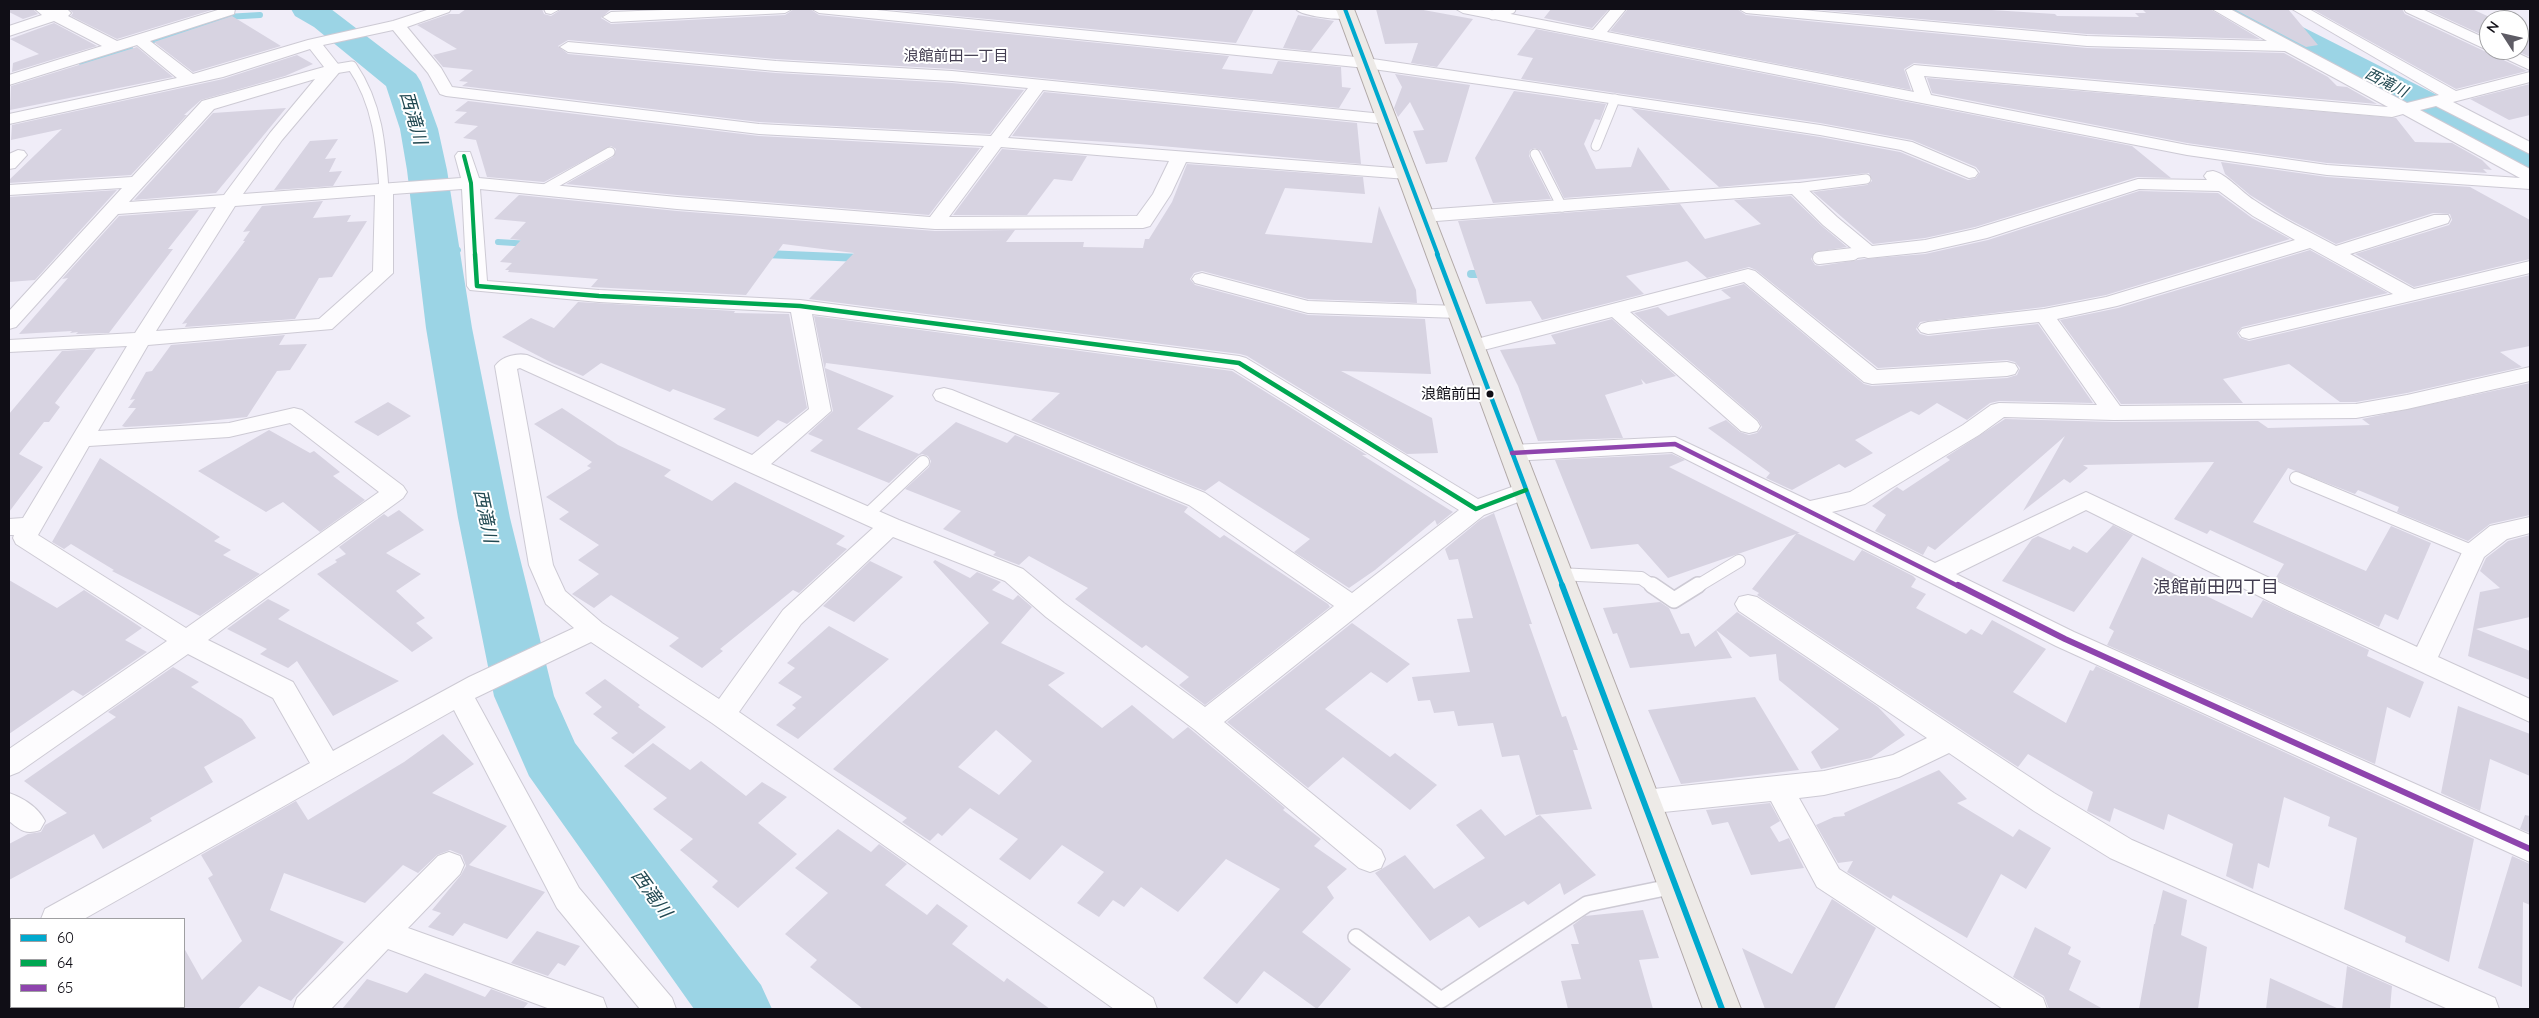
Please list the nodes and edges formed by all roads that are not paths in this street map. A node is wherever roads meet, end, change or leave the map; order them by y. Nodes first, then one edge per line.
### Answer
1 (74, 9) edge
2 (228, 9) edge
3 (444, 9) edge
4 (785, 9) edge
5 (819, 9) edge
6 (1304, 9) edge
7 (1463, 9) edge
8 (1511, 9) edge
9 (1619, 9) edge
10 (1746, 9) edge
11 (2219, 9) edge
12 (2299, 9) edge
13 (2411, 9) edge
14 (49, 12) edge
15 (1346, 12) edge
16 (1494, 15) junction
17 (611, 17) dead end
18 (397, 26) junction
19 (9, 30) edge
20 (1596, 35) junction
21 (140, 40) junction
22 (319, 41) junction
23 (2479, 41) edge
24 (2289, 46) junction
25 (117, 47) junction
26 (568, 47) dead end
27 (1366, 64) junction
28 (334, 69) junction
29 (2530, 77) edge
30 (9, 80) edge
31 (190, 80) junction
32 (2511, 83) junction
33 (1038, 86) junction
34 (2530, 93) edge
35 (1924, 98) junction
36 (1615, 99) junction
37 (2430, 103) junction
38 (9, 119) edge
39 (1387, 120) junction
40 (997, 142) junction
41 (1596, 146) dead end
42 (2530, 149) edge
43 (2187, 150) junction
44 (610, 152) dead end
45 (1535, 154) dead end
46 (1180, 155) junction
47 (464, 156) dead end
48 (1969, 173) dead end
49 (1407, 174) junction
50 (2530, 176) edge
51 (1866, 179) dead end
52 (138, 182) junction
53 (472, 183) junction
54 (2530, 184) edge
55 (2223, 186) junction
56 (1796, 188) junction
57 (394, 189) junction
58 (9, 190) edge
59 (543, 190) junction
60 (228, 200) junction
61 (1562, 207) junction
62 (113, 209) junction
63 (1423, 216) junction
64 (2441, 219) dead end
65 (935, 223) junction
66 (2312, 241) junction
67 (1868, 252) junction
68 (2334, 253) junction
69 (1818, 258) dead end
70 (2530, 267) edge
71 (1202, 279) dead end
72 (2411, 296) junction
73 (800, 306) junction
74 (1615, 310) junction
75 (1459, 312) junction
76 (2044, 316) junction
77 (9, 323) edge
78 (1928, 328) dead end
79 (2249, 333) dead end
80 (139, 339) junction
81 (9, 346) edge
82 (1472, 346) junction
83 (2007, 370) dead end
84 (2530, 374) edge
85 (944, 395) dead end
86 (2114, 413) junction
87 (1749, 426) dead end
88 (82, 439) junction
89 (1512, 453) junction
90 (923, 462) dead end
91 (755, 465) junction
92 (2296, 478) dead end
93 (1526, 490) junction
94 (1476, 509) junction
95 (1808, 510) junction
96 (866, 516) junction
97 (2530, 525) edge
98 (20, 526) edge
99 (890, 526) junction
100 (2474, 552) junction
101 (1739, 562) dead end
102 (1936, 573) junction
103 (1558, 574) junction
104 (1748, 604) dead end
105 (1354, 607) junction
106 (593, 630) junction
107 (187, 641) junction
108 (2423, 662) junction
109 (469, 690) junction
110 (2530, 711) edge
111 (722, 715) junction
112 (1205, 722) junction
113 (1950, 739) junction
114 (9, 764) edge
115 (327, 767) junction
116 (1779, 788) junction
117 (1644, 802) junction
118 (2530, 849) edge
119 (1370, 859) dead end
120 (449, 865) dead end
121 (1676, 886) junction
122 (58, 918) edge
123 (383, 933) junction
124 (1356, 937) dead end
125 (309, 1009) edge
126 (591, 1009) edge
127 (660, 1009) edge
128 (1141, 1009) edge
129 (1722, 1009) edge
130 (2031, 1009) edge
131 (2483, 1009) edge

1 - 14 street
2 - 21 street
3 - 18 street
4 - 17 street
5 - 27 street
6 - 15 street
7 - 16 street
8 - 16 lane
9 - 20 street
10 - 24 street
11 - 24 street
12 - 37 street
13 - 23 street
14 - 19 street
14 - 25 street
15 - 27 main road
16 - 20 street
18 - 22 street
18 - 40 street
20 - 35 street
21 - 25 street
21 - 31 street
22 - 28 street
22 - 31 street
24 - 37 street
25 - 30 street
26 - 33 street
27 - 36 street
27 - 39 main road
28 - 52 street
28 - 57 lane
28 - 60 street
29 - 32 street
31 - 38 street
32 - 34 street
32 - 37 street
33 - 39 street
33 - 40 street
35 - 37 street
35 - 43 street
36 - 41 lane
36 - 48 street
37 - 42 street
37 - 50 street
39 - 49 main road
40 - 46 street
40 - 65 street
43 - 54 street
43 - 55 street
44 - 59 lane
45 - 61 lane
46 - 49 street
46 - 65 street
47 - 53 street
49 - 63 main road
51 - 56 lane
52 - 58 street
52 - 62 street
53 - 57 street
53 - 59 street
53 - 73 street
55 - 66 street
55 - 67 street
56 - 61 street
56 - 67 street
57 - 60 street
57 - 80 street
59 - 65 street
60 - 62 street
60 - 80 street
61 - 63 street
62 - 77 street
63 - 75 main road
64 - 68 street
66 - 68 street
66 - 76 street
67 - 69 lane
68 - 72 street
70 - 72 street
71 - 75 street
72 - 79 street
73 - 91 street
73 - 94 street
74 - 82 street
74 - 83 street
74 - 87 street
75 - 82 main road
76 - 78 street
76 - 86 street
80 - 81 street
80 - 88 street
82 - 89 main road
84 - 86 street
85 - 105 street
86 - 95 street
88 - 98 street
88 - 107 street
89 - 93 main road
89 - 95 street
90 - 96 lane
91 - 96 street
91 - 106 street
92 - 100 lane
93 - 94 street
93 - 103 main road
94 - 105 street
95 - 102 street
96 - 99 street
97 - 100 street
98 - 107 street
99 - 111 street
99 - 112 street
100 - 108 street
101 - 103 lane
102 - 108 street
102 - 118 street
103 - 117 main road
104 - 113 street
105 - 112 street
106 - 109 street
106 - 111 street
107 - 114 street
107 - 115 street
108 - 110 street
109 - 115 street
109 - 127 street
111 - 128 street
112 - 119 street
113 - 116 street
113 - 131 street
115 - 122 street
116 - 117 street
116 - 130 street
117 - 121 main road
120 - 123 street
121 - 124 lane
121 - 129 main road
123 - 125 street
123 - 126 street

